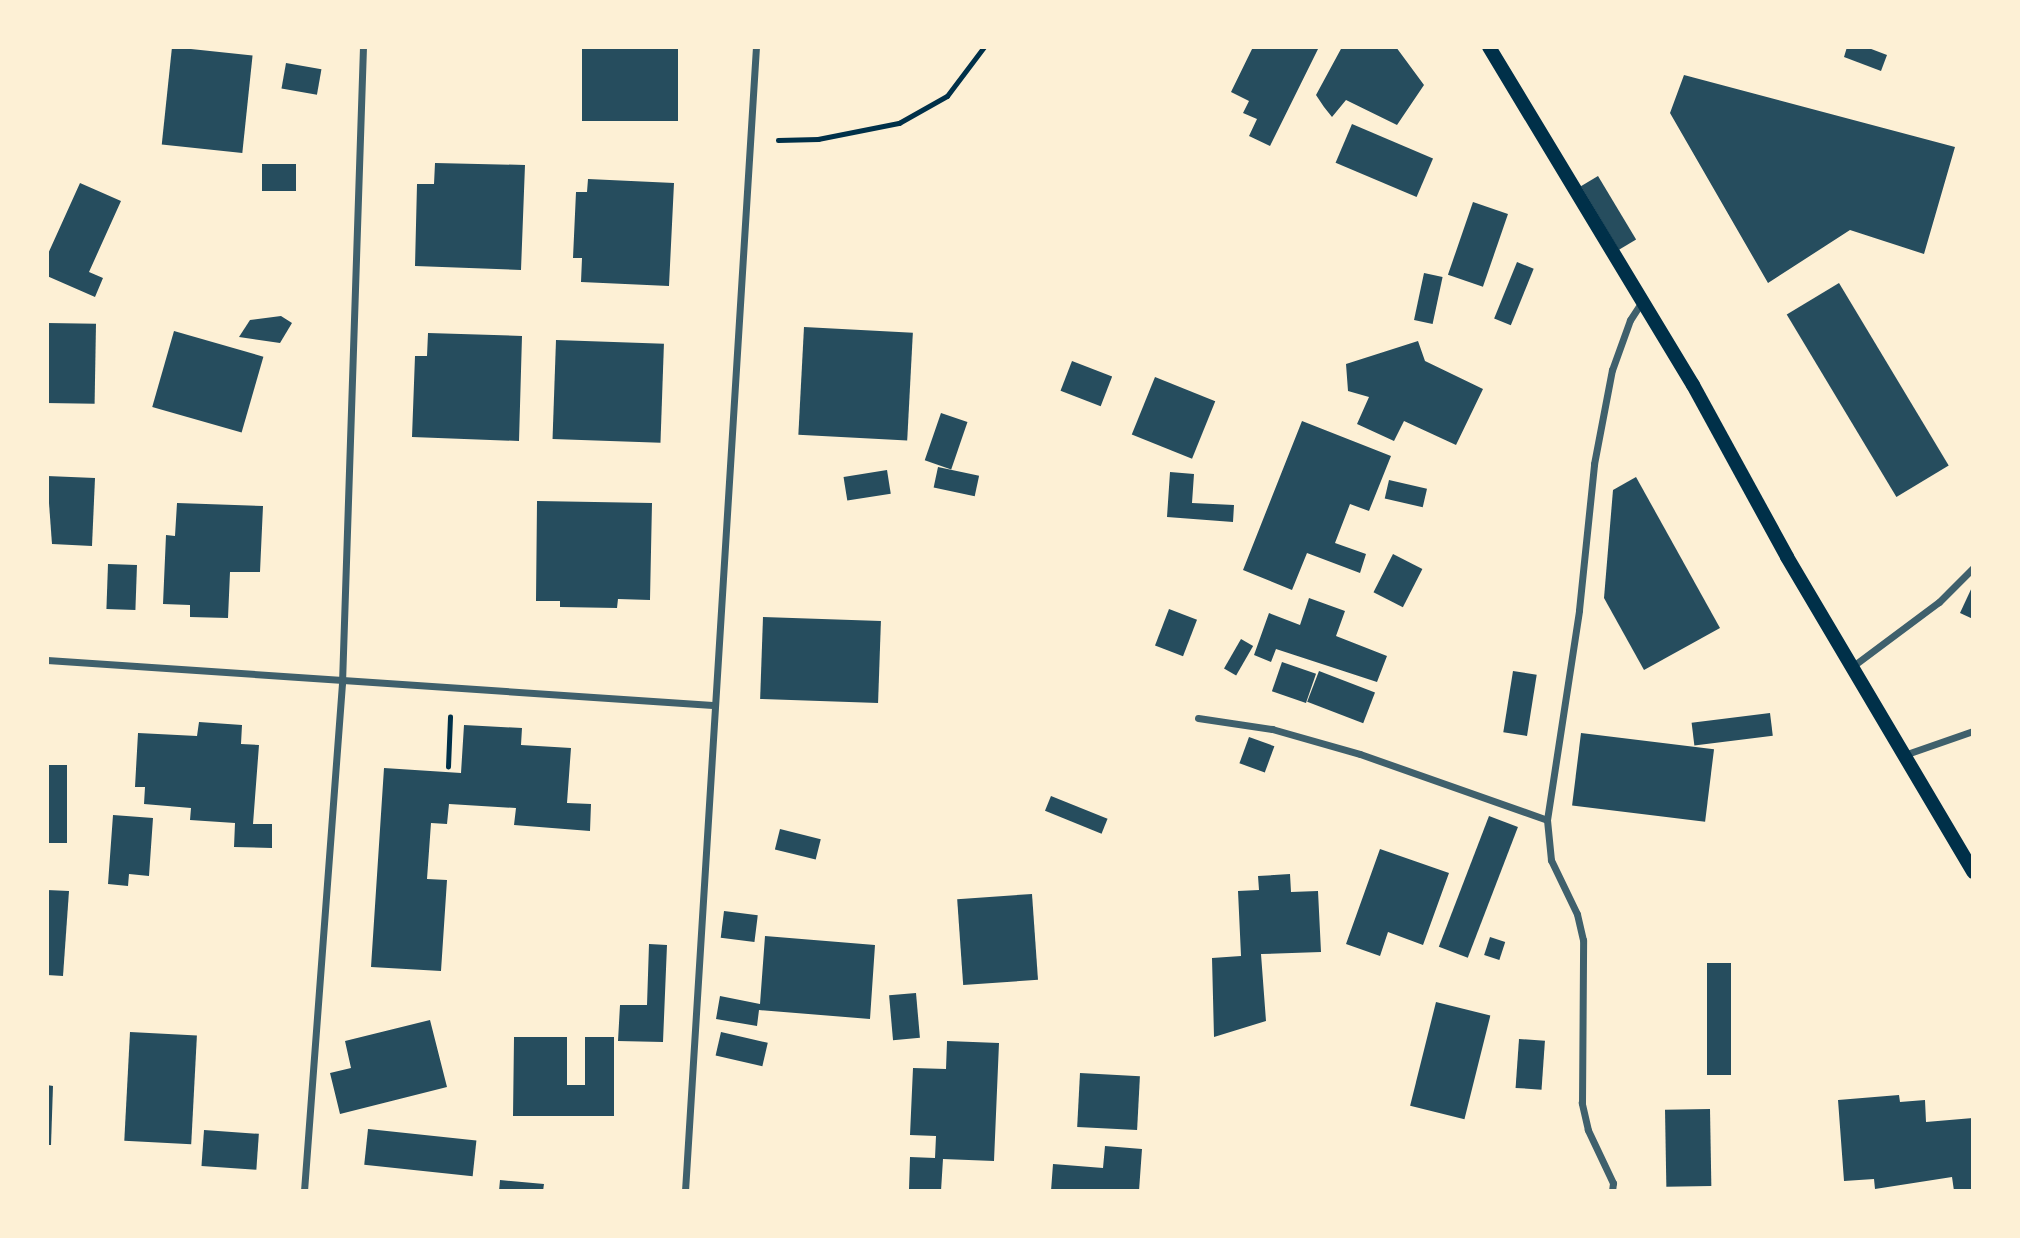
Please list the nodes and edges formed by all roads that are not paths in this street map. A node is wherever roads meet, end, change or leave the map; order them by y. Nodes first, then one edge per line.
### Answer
1 (363, 47) edge
2 (756, 47) edge
3 (1489, 47) edge
4 (1643, 300) junction
5 (1973, 568) edge
6 (47, 660) edge
7 (1853, 666) junction
8 (342, 683) junction
9 (712, 705) junction
10 (1198, 719) dead end
11 (1973, 731) edge
12 (1905, 755) junction
13 (1547, 820) junction
14 (1973, 872) edge
15 (304, 1191) edge
16 (685, 1191) edge
17 (1612, 1191) edge

1 - 8 street
2 - 9 street
3 - 4 main road
4 - 7 main road
4 - 13 street
5 - 7 street
6 - 8 street
7 - 12 main road
8 - 9 street
8 - 15 street
9 - 16 street
10 - 13 street
11 - 12 street
12 - 14 main road
13 - 17 street

